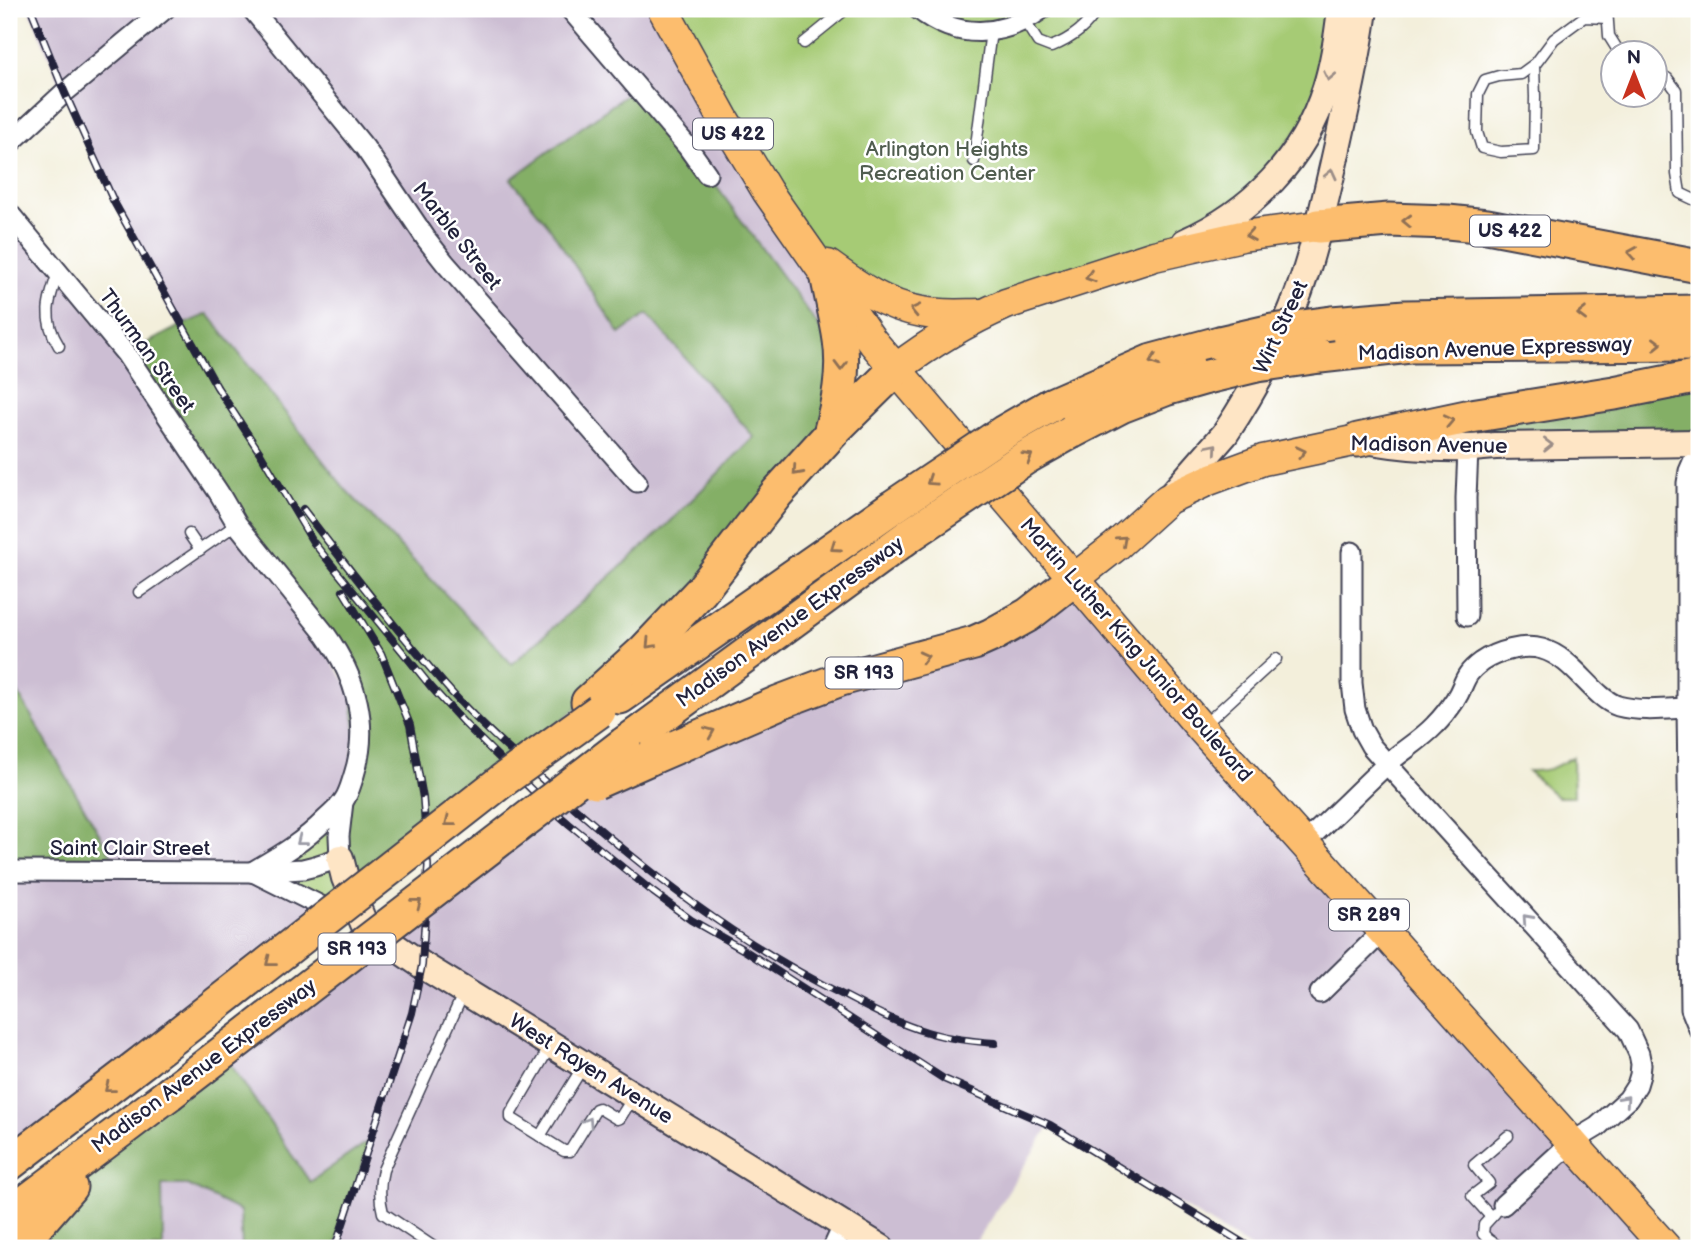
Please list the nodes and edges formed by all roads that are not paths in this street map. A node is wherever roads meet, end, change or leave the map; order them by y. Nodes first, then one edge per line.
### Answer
1 (165, 9) edge
2 (252, 9) edge
3 (570, 9) edge
4 (663, 9) edge
5 (846, 9) edge
6 (918, 9) edge
7 (1042, 9) edge
8 (1097, 9) edge
9 (1341, 9) edge
10 (1364, 9) edge
11 (1584, 13) edge
12 (1607, 13) edge
13 (1024, 20) junction
14 (991, 31) junction
15 (1610, 38) edge
16 (804, 43) dead end
17 (1534, 65) junction
18 (1670, 82) edge
19 (9, 144) edge
20 (974, 161) dead end
21 (707, 174) dead end
22 (1699, 202) edge
23 (9, 213) edge
24 (1318, 226) junction
25 (1154, 256) junction
26 (820, 264) junction
27 (1699, 266) edge
28 (58, 273) junction
29 (1699, 312) edge
30 (983, 314) junction
31 (1699, 344) edge
32 (58, 346) dead end
33 (896, 369) junction
34 (1699, 376) edge
35 (830, 435) junction
36 (1359, 440) junction
37 (1699, 443) edge
38 (1699, 448) edge
39 (1468, 449) junction
40 (637, 482) dead end
41 (1168, 499) junction
42 (237, 524) junction
43 (189, 534) dead end
44 (200, 550) junction
45 (1352, 552) dead end
46 (1074, 579) junction
47 (139, 592) dead end
48 (1466, 616) dead end
49 (1276, 659) dead end
50 (594, 707) junction
51 (1687, 708) junction
52 (1201, 728) junction
53 (636, 751) junction
54 (1387, 764) junction
55 (343, 802) junction
56 (1304, 843) junction
57 (340, 858) junction
58 (9, 871) edge
59 (252, 872) junction
60 (365, 926) junction
61 (1383, 931) junction
62 (465, 991) junction
63 (1320, 993) dead end
64 (1699, 1029) edge
65 (551, 1045) junction
66 (584, 1065) junction
67 (634, 1096) junction
68 (74, 1116) junction
69 (118, 1132) junction
70 (540, 1136) junction
71 (1508, 1136) dead end
72 (1572, 1142) junction
73 (9, 1147) edge
74 (9, 1164) edge
75 (1497, 1211) junction
76 (9, 1215) edge
77 (838, 1237) edge
78 (874, 1246) edge
79 (17, 1248) edge
80 (435, 1248) edge
81 (1501, 1248) edge
82 (1666, 1248) edge

1 - 19 street
2 - 40 street, Marble Street
3 - 21 street
4 - 26 main road, Martin Luther King Junior Boulevard / US 422
5 - 16 lane
6 - 14 street
7 - 13 street
8 - 13 lane
9 -> 25 street
24 -> 10 street, Wirt Street
11 - 12 lane
11 - 17 lane
12 - 15 lane
13 - 14 street
14 - 20 lane
17 - 17 lane
18 - 22 lane
23 - 28 street, Thurman Street
24 -> 25 main road, US 422
27 -> 24 highway, US 422
41 -> 24 street, Wirt Street
25 -> 30 main road, US 422
30 -> 26 main road, US 422
26 - 33 main road, Martin Luther King Junior Boulevard / US 422
26 -> 35 highway
28 - 32 lane
28 - 42 street, Thurman Street
29 -> 50 highway, Madison Avenue Expressway, bridge
30 - 33 main road
53 -> 31 highway, Madison Avenue Expressway, bridge
33 - 35 highway
33 - 46 main road, Martin Luther King Junior Boulevard / US 422
36 -> 34 highway
35 -> 50 highway
36 - 39 street, Madison Avenue
41 -> 36 main road, Madison Avenue
39 -> 37 street, Madison Avenue
38 - 51 street
39 - 48 street
46 -> 41 main road, Wirt Street
42 - 44 lane
42 - 55 street
43 - 44 lane
44 - 47 lane
45 - 54 street
46 - 52 main road, Martin Luther King Junior Boulevard / SR 289
53 -> 46 highway, SR 193
49 - 52 lane
50 -> 68 highway, Madison Avenue Expressway / SR 193, bridge
51 - 54 street
51 - 64 street
52 - 56 main road, Martin Luther King Junior Boulevard / SR 289
69 -> 53 highway, Madison Avenue Expressway / SR 193, bridge
54 - 56 street
72 -> 54 street
55 - 57 street
55 -> 59 street
56 - 61 main road, Martin Luther King Junior Boulevard / SR 289
57 - 59 street, Saint Clair Street
57 - 60 street
58 - 59 street, Saint Clair Street
59 - 60 street, Saint Clair Street
60 - 62 street, West Rayen Avenue
61 - 63 street
61 - 72 main road, Martin Luther King Junior Boulevard / SR 289
62 - 65 street, West Rayen Avenue
62 - 80 lane
65 - 66 street, West Rayen Avenue
65 - 70 lane
66 - 67 street, West Rayen Avenue
66 - 70 lane
70 -> 67 lane
67 - 77 street, West Rayen Avenue
68 - 73 highway
68 - 74 highway, Madison Avenue Expressway / SR 193
69 - 76 highway, Madison Avenue Expressway / SR 193
69 - 79 highway
71 - 75 lane
72 - 75 street
72 - 82 main road, Martin Luther King Junior Boulevard / SR 289
75 - 81 lane
77 - 78 street, West Rayen Avenue

